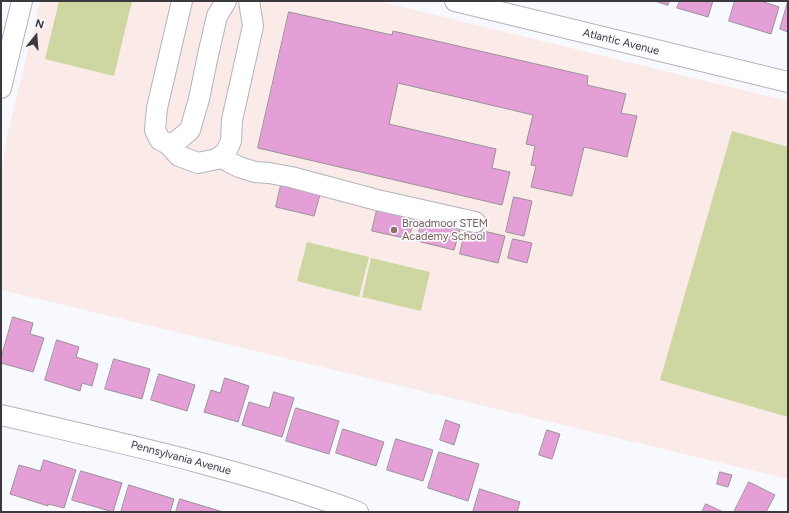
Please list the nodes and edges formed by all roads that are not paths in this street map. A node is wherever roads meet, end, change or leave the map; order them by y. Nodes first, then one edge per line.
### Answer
1 (22, 1) edge
2 (182, 1) edge
3 (226, 1) edge
4 (249, 1) edge
5 (463, 2) edge
6 (788, 82) edge
7 (1, 88) edge
8 (168, 144) junction
9 (223, 154) junction
10 (475, 222) dead end
11 (1, 415) edge
12 (350, 511) edge

1 - 7 street
2 - 8 street
3 - 8 street
4 - 9 street
5 - 6 street, Atlantic Avenue
8 - 9 street
9 - 10 street
11 - 12 street, Pennsylvania Avenue

